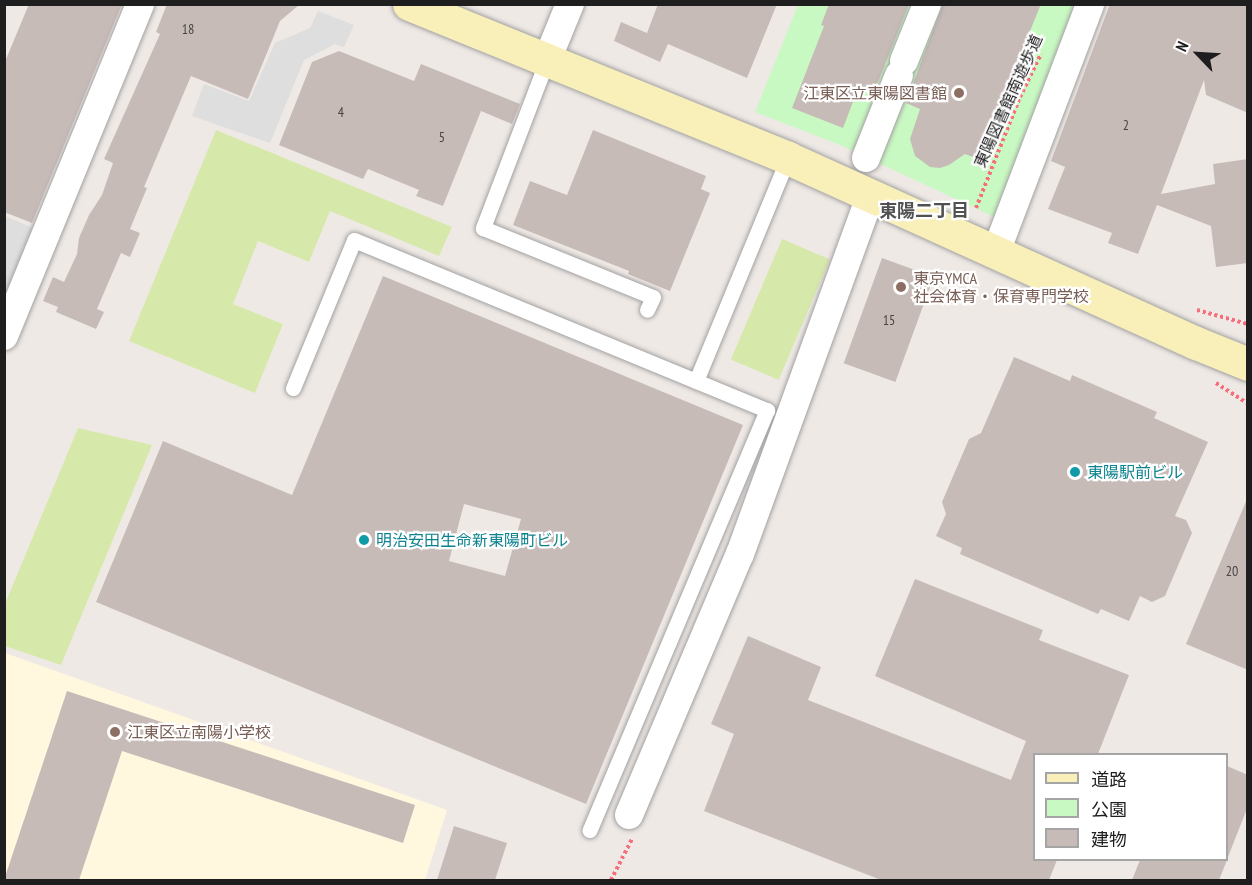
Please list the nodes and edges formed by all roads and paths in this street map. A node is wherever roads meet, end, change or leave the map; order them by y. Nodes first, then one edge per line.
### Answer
1 (140, 4) edge
2 (409, 4) edge
3 (570, 4) edge
4 (927, 4) edge
5 (1090, 4) edge
6 (1045, 46) dead end
7 (547, 60) junction
8 (788, 158) junction
9 (866, 158) dead end
10 (871, 195) junction
11 (976, 208) dead end
12 (996, 252) junction
13 (1191, 309) dead end
14 (647, 310) dead end
15 (1248, 324) edge
16 (4, 336) edge
17 (1248, 364) edge
18 (1210, 380) dead end
19 (696, 381) junction
20 (293, 388) dead end
21 (1248, 404) edge
22 (631, 826) joint
23 (590, 830) dead end
24 (611, 880) edge

1 - 16 street
2 - 7 street
3 - 7 street
4 - 9 street
5 - 12 street
6 - 11 path, 東陽図書館南遊歩道
7 - 8 street
7 - 14 lane
8 - 10 street
8 - 19 lane
10 - 12 street
10 - 22 street
12 - 17 street
13 - 15 path
18 - 21 path
19 - 20 lane
19 - 23 lane
22 - 24 path

